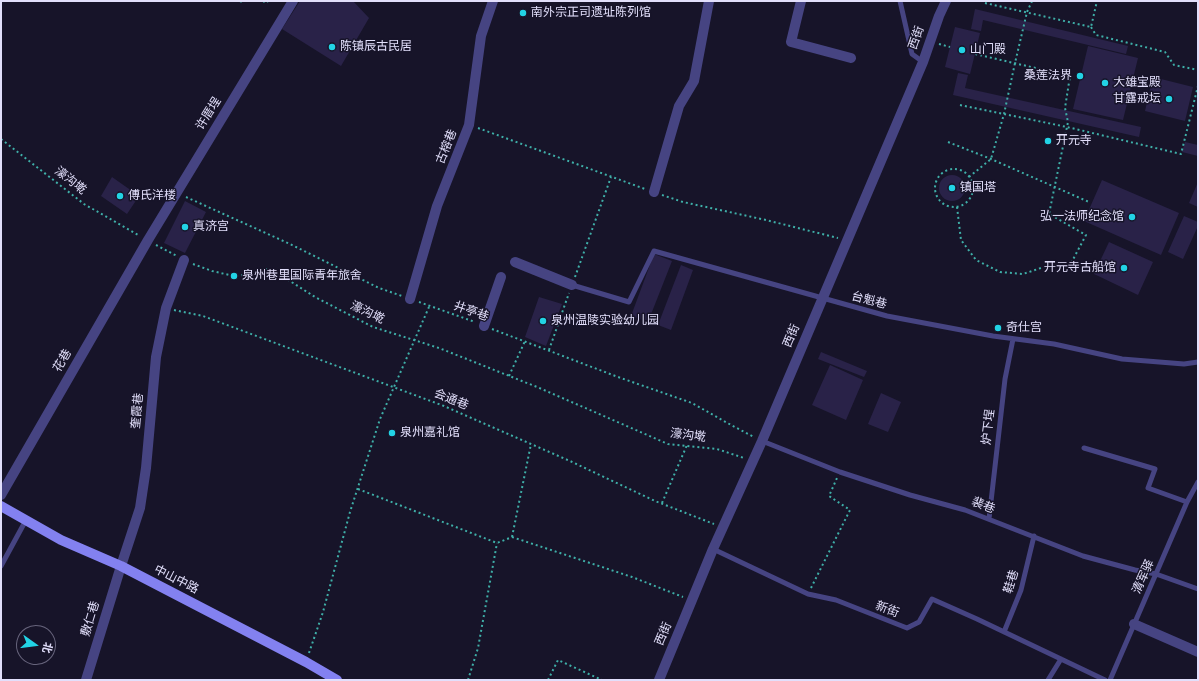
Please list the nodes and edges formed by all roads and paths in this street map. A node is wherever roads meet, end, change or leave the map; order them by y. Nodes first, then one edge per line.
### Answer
1 (240, 1) edge
2 (243, 1) edge
3 (263, 1) edge
4 (268, 1) edge
5 (293, 1) edge
6 (493, 1) edge
7 (710, 1) edge
8 (801, 1) edge
9 (900, 1) edge
10 (946, 1) edge
11 (1032, 1) edge
12 (1097, 1) edge
13 (985, 3) dead end
14 (1027, 12) junction
15 (1090, 27) junction
16 (975, 54) dead end
17 (851, 58) dead end
18 (923, 62) junction
19 (1015, 62) junction
20 (1198, 70) edge
21 (1198, 86) edge
22 (960, 105) dead end
23 (1004, 114) junction
24 (1067, 127) junction
25 (1, 139) edge
26 (948, 142) dead end
27 (991, 159) junction
28 (611, 177) dead end
29 (969, 177) junction
30 (1054, 187) junction
31 (654, 192) dead end
32 (176, 193) junction
33 (1089, 202) dead end
34 (958, 207) junction
35 (148, 240) junction
36 (184, 260) junction
37 (515, 262) dead end
38 (501, 277) dead end
39 (572, 285) junction
40 (823, 298) junction
41 (410, 299) junction
42 (429, 306) junction
43 (166, 308) junction
44 (484, 326) junction
45 (1013, 338) junction
46 (414, 340) junction
47 (525, 341) junction
48 (549, 350) junction
49 (1198, 362) edge
50 (509, 376) junction
51 (393, 388) junction
52 (762, 441) junction
53 (531, 444) junction
54 (686, 445) junction
55 (1084, 448) dead end
56 (752, 462) junction
57 (840, 472) junction
58 (1198, 482) edge
59 (358, 489) junction
60 (1, 495) edge
61 (1187, 502) junction
62 (662, 503) junction
63 (1, 506) edge
64 (989, 519) junction
65 (26, 520) junction
66 (722, 528) junction
67 (1034, 536) junction
68 (512, 537) junction
69 (497, 543) junction
70 (713, 549) junction
71 (1, 566) edge
72 (121, 566) junction
73 (1156, 574) junction
74 (1198, 589) edge
75 (808, 594) junction
76 (692, 601) junction
77 (1134, 624) junction
78 (1004, 632) junction
79 (1198, 652) edge
80 (1061, 659) junction
81 (306, 662) junction
82 (86, 680) edge
83 (337, 680) edge
84 (468, 680) edge
85 (548, 680) edge
86 (602, 680) edge
87 (659, 680) edge
88 (1048, 680) edge
89 (1105, 680) edge
90 (1110, 680) edge

1 - 2 path
3 - 4 path
5 - 32 street, 许厝埕
6 - 41 street, 古榕巷
7 - 31 street
8 - 17 street
9 - 18 lane
10 - 18 street, 西街
11 - 14 path
12 - 15 path
13 - 14 path
14 - 15 path
14 - 19 path
15 - 20 path
16 - 19 path
18 - 40 street, 西街
19 - 23 path
19 - 24 path
21 - 24 path
22 - 23 path
23 - 24 path
23 - 27 path
24 - 30 path
25 - 35 path, 濠沟墘
26 - 27 path
27 - 29 path
27 - 30 path
28 - 39 path
29 - 34 path
29 - 34 path
30 - 33 path
30 - 34 path
32 - 35 street, 许厝埕
32 - 41 path, 井亭巷
35 - 36 path, 濠沟墘
35 - 60 street, 花巷
36 - 43 street, 奎霞巷
36 - 46 path, 濠沟墘
37 - 39 street
38 - 44 street
39 - 40 lane, 台魁巷
39 - 48 path
40 - 45 lane, 台魁巷
40 - 52 street, 西街
41 - 42 path, 井亭巷
42 - 44 path, 井亭巷
42 - 46 path
43 - 51 path, 会通巷
43 - 72 street, 奎霞巷
44 - 47 path, 井亭巷
45 - 49 lane, 台魁巷
45 - 64 lane, 炉下埕
46 - 50 path, 濠沟墘
46 - 51 path
47 - 48 path, 井亭巷
47 - 50 path
48 - 52 path, 井亭巷
50 - 54 path, 濠沟墘
51 - 53 path, 会通巷
51 - 59 path
52 - 56 street, 西街
52 - 57 lane, 裴巷
53 - 62 path, 会通巷
53 - 68 path
54 - 56 path, 濠沟墘
54 - 62 path
55 - 61 lane
56 - 66 street, 西街
57 - 64 lane, 裴巷
57 - 75 path
58 - 61 lane, 清军驿
59 - 69 path
59 - 81 path
61 - 73 lane, 清军驿
62 - 66 path, 会通巷
63 - 65 street, 中山中路
64 - 67 lane, 裴巷
65 - 71 lane
65 - 72 street, 中山中路
66 - 70 street, 西街
67 - 73 lane, 裴巷
67 - 78 lane, 鞋巷
68 - 69 path
68 - 76 path
69 - 84 path
70 - 75 lane, 新街
70 - 76 street, 西街
72 - 81 street, 中山中路
72 - 82 street, 敷仁巷
73 - 74 lane, 裴巷
73 - 77 lane, 清军驿
75 - 78 lane, 新街
76 - 87 street, 西街
77 - 79 street
77 - 90 lane, 清军驿
78 - 80 lane, 新街
80 - 88 lane
80 - 89 lane, 新街
81 - 83 street, 中山中路
85 - 86 path

